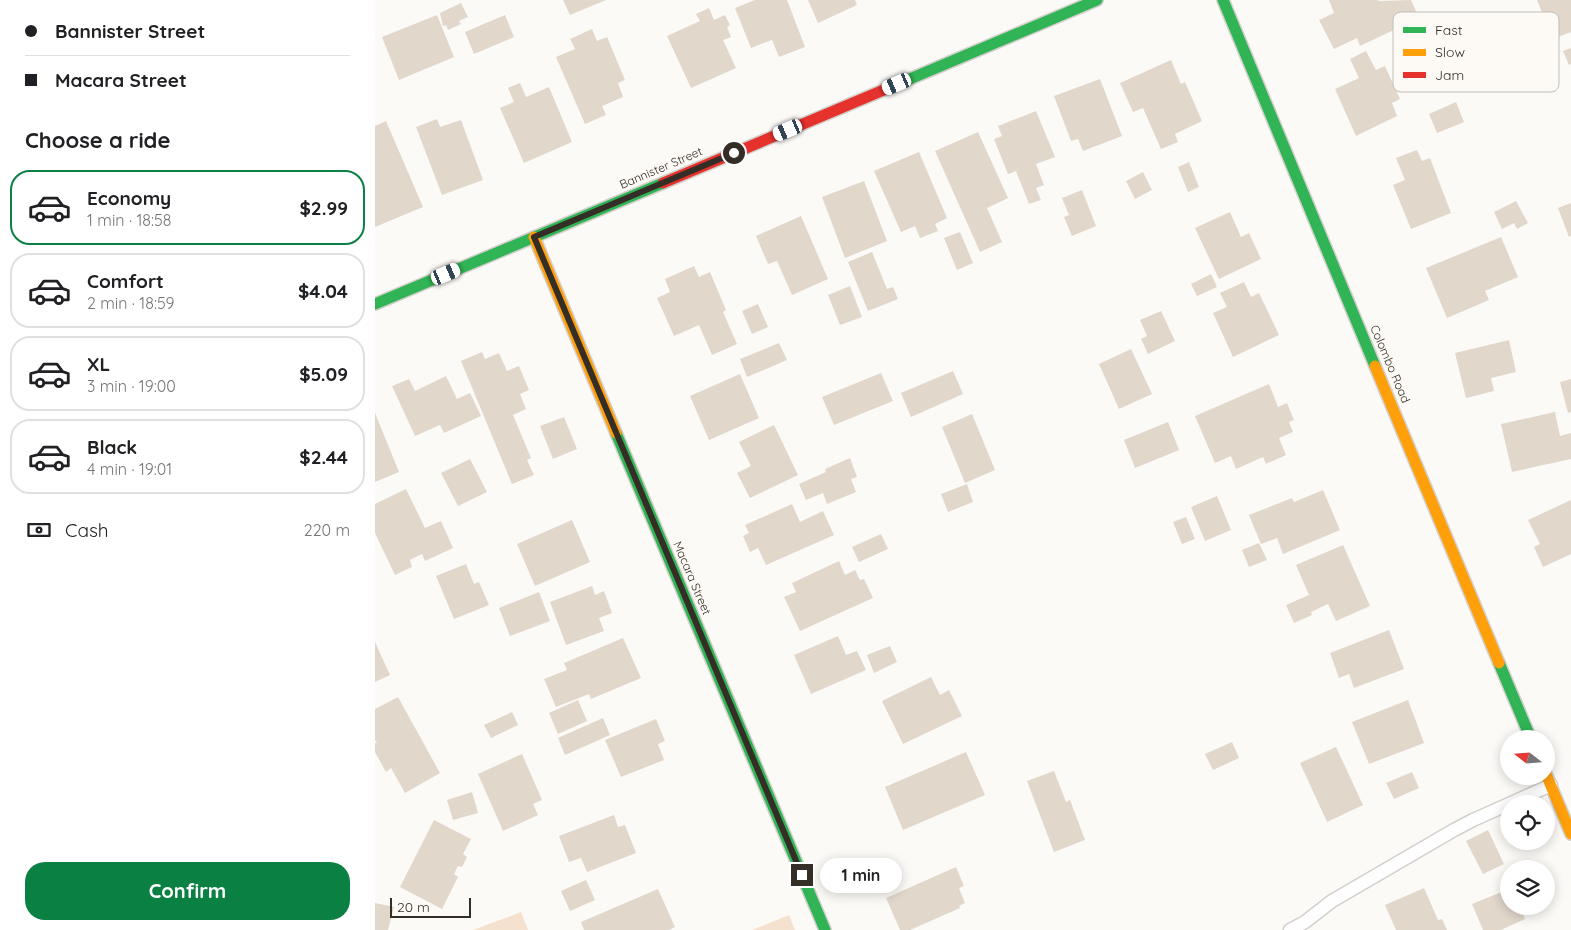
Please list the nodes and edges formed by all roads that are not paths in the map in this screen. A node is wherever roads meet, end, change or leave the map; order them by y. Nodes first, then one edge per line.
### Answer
1 (1097, 0) edge
2 (1223, 0) edge
3 (534, 237) junction
4 (375, 304) edge
5 (1527, 730) edge
6 (1539, 785) edge
7 (1552, 785) edge
8 (1523, 795) edge
9 (1500, 808) edge
10 (1570, 828) edge
11 (825, 930) edge
12 (1290, 930) edge

1 - 3 street, Bannister Street
2 - 5 street, Colombo Road
3 - 4 street, Bannister Street
3 - 11 street, Macara Street
6 - 8 lane
7 - 10 street
9 - 12 lane

